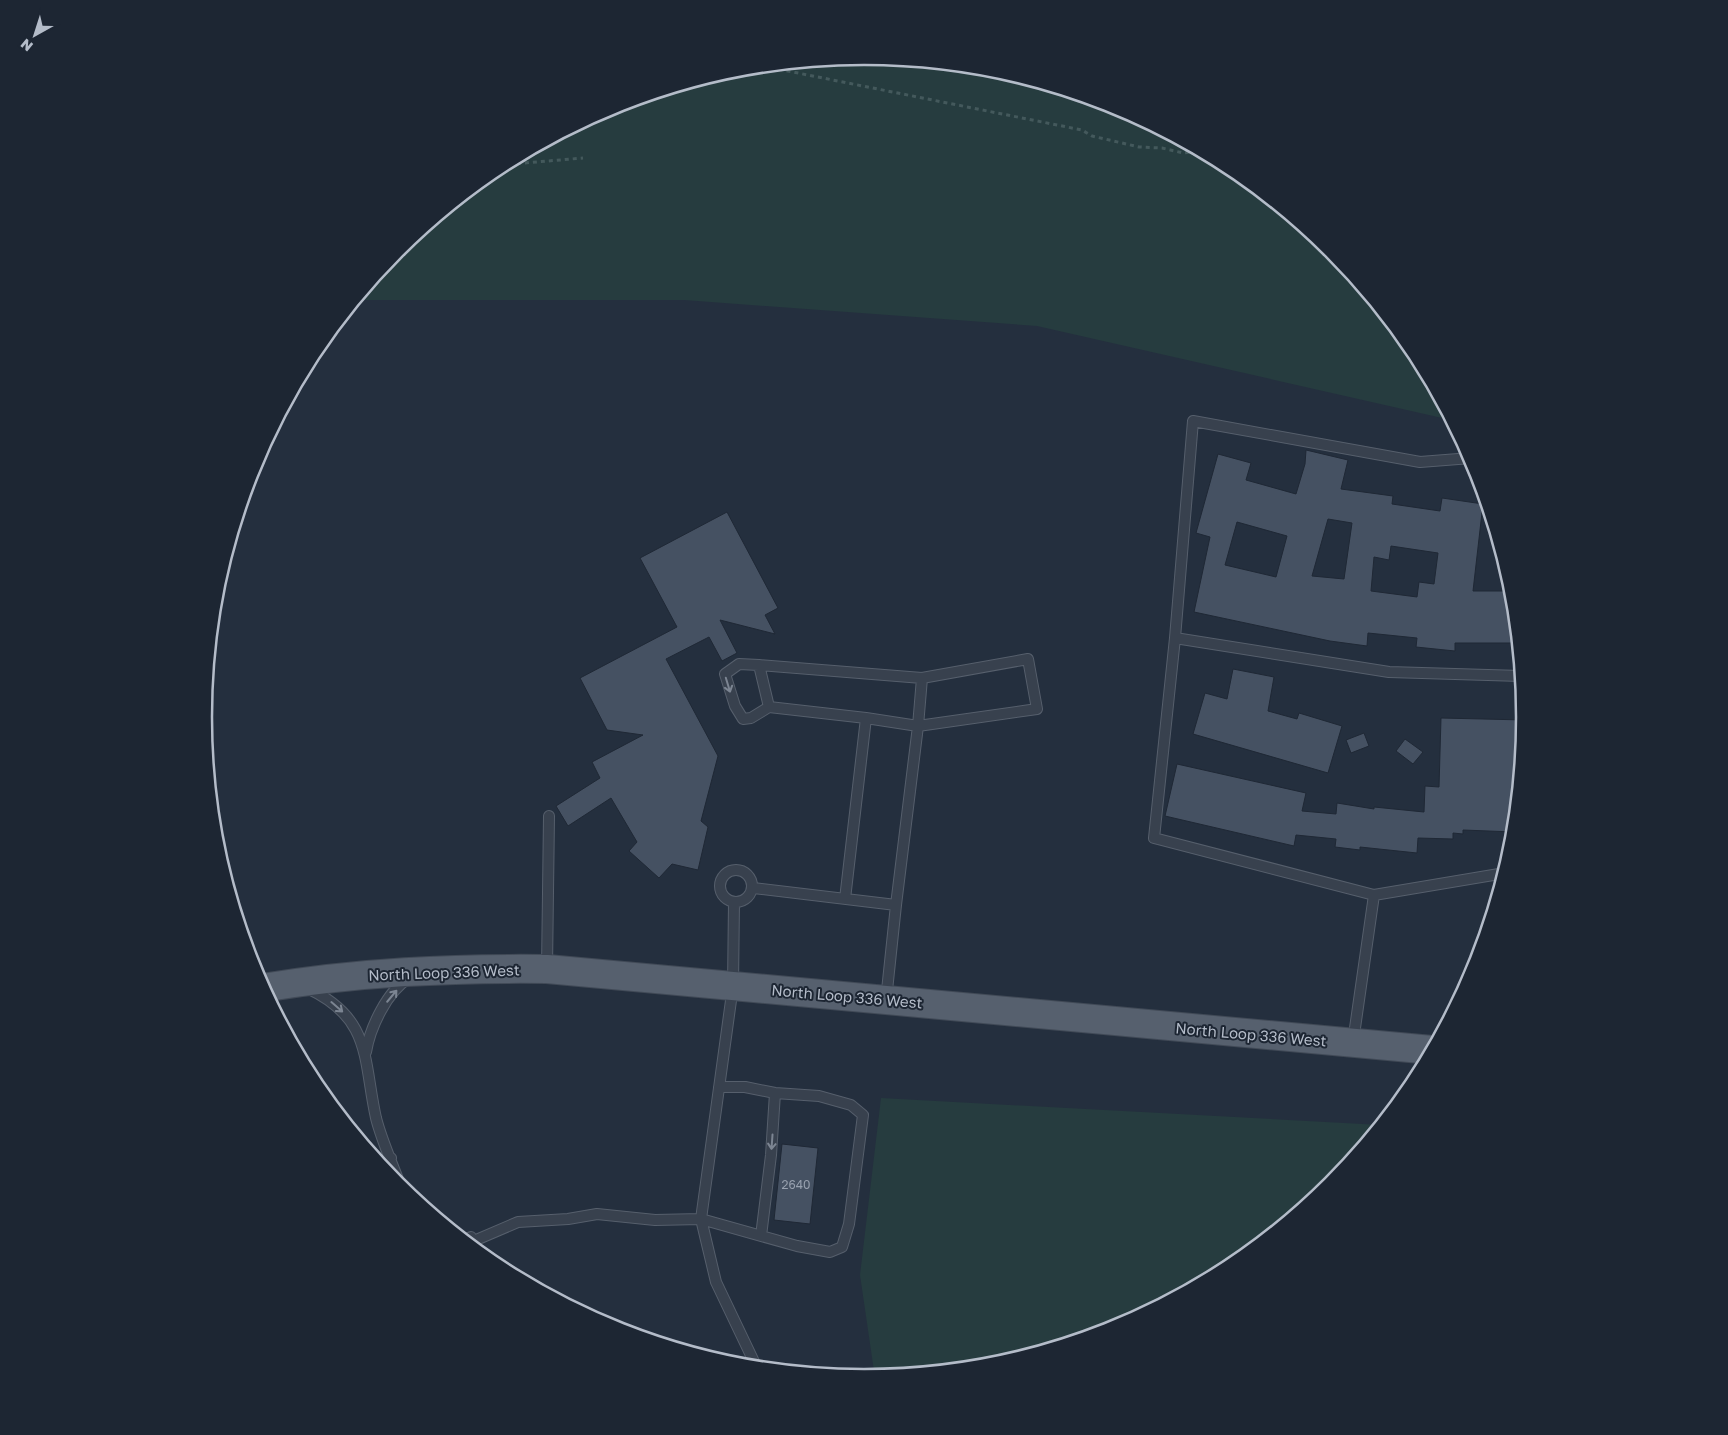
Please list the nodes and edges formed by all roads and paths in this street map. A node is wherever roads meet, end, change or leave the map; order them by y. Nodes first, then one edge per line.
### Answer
1 (785, 70) edge
2 (1190, 152) edge
3 (583, 158) dead end
4 (520, 163) edge
5 (1463, 459) edge
6 (1175, 638) junction
7 (759, 665) junction
8 (1515, 676) edge
9 (922, 678) junction
10 (769, 707) junction
11 (866, 718) junction
12 (918, 726) junction
13 (549, 816) dead end
14 (1497, 874) edge
15 (753, 888) junction
16 (1374, 895) junction
17 (845, 899) junction
18 (734, 902) junction
19 (896, 905) junction
20 (547, 969) junction
21 (422, 970) junction
22 (295, 983) junction
23 (733, 986) junction
24 (270, 987) edge
25 (886, 1000) junction
26 (1353, 1044) junction
27 (1426, 1050) edge
28 (365, 1055) junction
29 (719, 1087) junction
30 (775, 1093) junction
31 (391, 1158) junction
32 (385, 1161) edge
33 (396, 1171) edge
34 (701, 1219) junction
35 (761, 1236) junction
36 (475, 1241) edge
37 (753, 1360) edge

1 - 2 path
3 - 4 path
5 - 6 lane
6 - 8 lane
6 - 16 lane
7 - 9 lane
7 - 10 lane
7 -> 10 lane
9 - 12 lane
9 - 12 lane
10 - 11 lane
11 - 12 lane
11 - 17 lane
12 - 19 lane
13 - 20 lane
14 - 16 lane
15 - 17 lane
15 - 18 lane
15 - 18 lane
16 - 26 lane
17 - 19 lane
18 - 23 lane
19 - 25 lane
20 - 21 main road, North Loop 336 West
20 - 23 main road, North Loop 336 West
21 - 22 main road, North Loop 336 West
28 -> 21 lane
22 - 24 main road, North Loop 336 West
22 -> 28 lane
23 - 25 main road, North Loop 336 West
23 - 29 lane
25 - 26 main road, North Loop 336 West
26 - 27 main road, North Loop 336 West
28 - 31 lane
29 - 30 lane
29 - 34 lane
30 -> 35 lane
30 - 35 lane
31 - 32 lane
31 - 33 lane
34 - 35 lane
34 - 36 lane
34 - 37 lane

